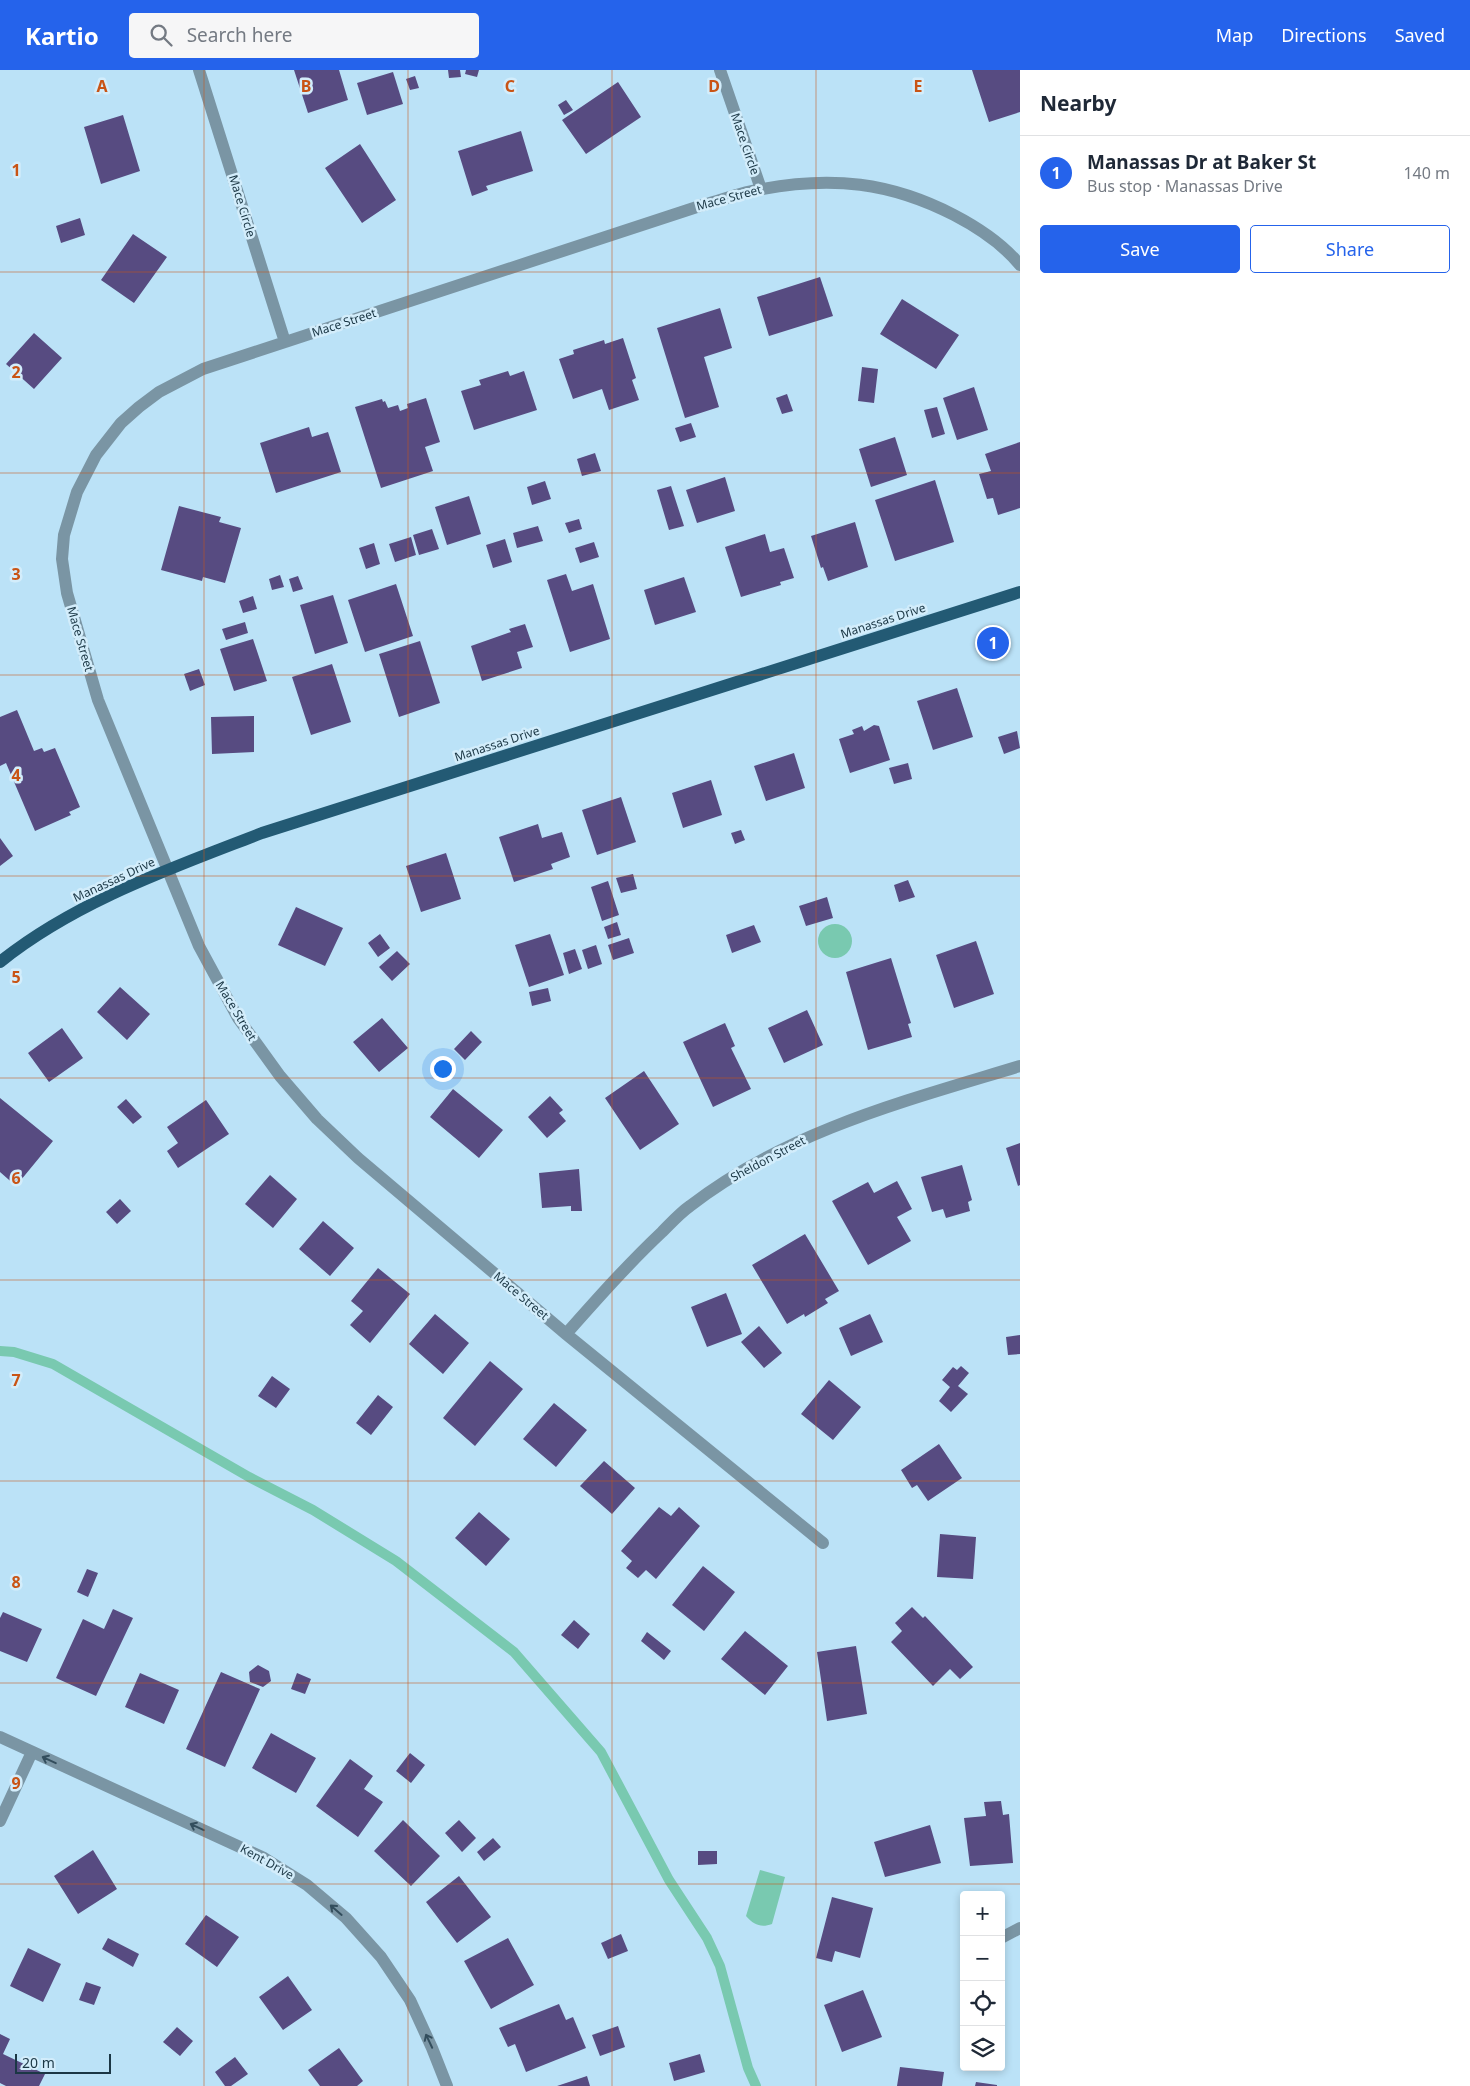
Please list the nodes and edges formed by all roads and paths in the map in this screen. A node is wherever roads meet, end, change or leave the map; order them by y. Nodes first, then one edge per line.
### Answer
1 (199, 70) edge
2 (720, 70) edge
3 (761, 189) junction
4 (1020, 265) edge
5 (284, 342) junction
6 (1020, 592) edge
7 (166, 870) junction
8 (0, 962) edge
9 (1020, 1066) edge
10 (566, 1334) junction
11 (823, 1543) dead end
12 (0, 1737) edge
13 (32, 1752) junction
14 (0, 1821) edge
15 (1020, 1928) edge
16 (1005, 1936) edge
17 (447, 2086) edge

1 - 5 street, Mace Circle
2 - 3 street, Mace Circle
3 - 4 street, Mace Street
3 - 5 street, Mace Street
5 - 7 street, Mace Street
6 - 7 main road, Manassas Drive
7 - 8 main road, Manassas Drive
7 - 10 street, Mace Street
9 - 10 street, Sheldon Street
10 - 11 street, Mace Street
12 - 13 street, Kent Drive
13 - 14 street
17 -> 13 street, Kent Drive
15 - 16 street

